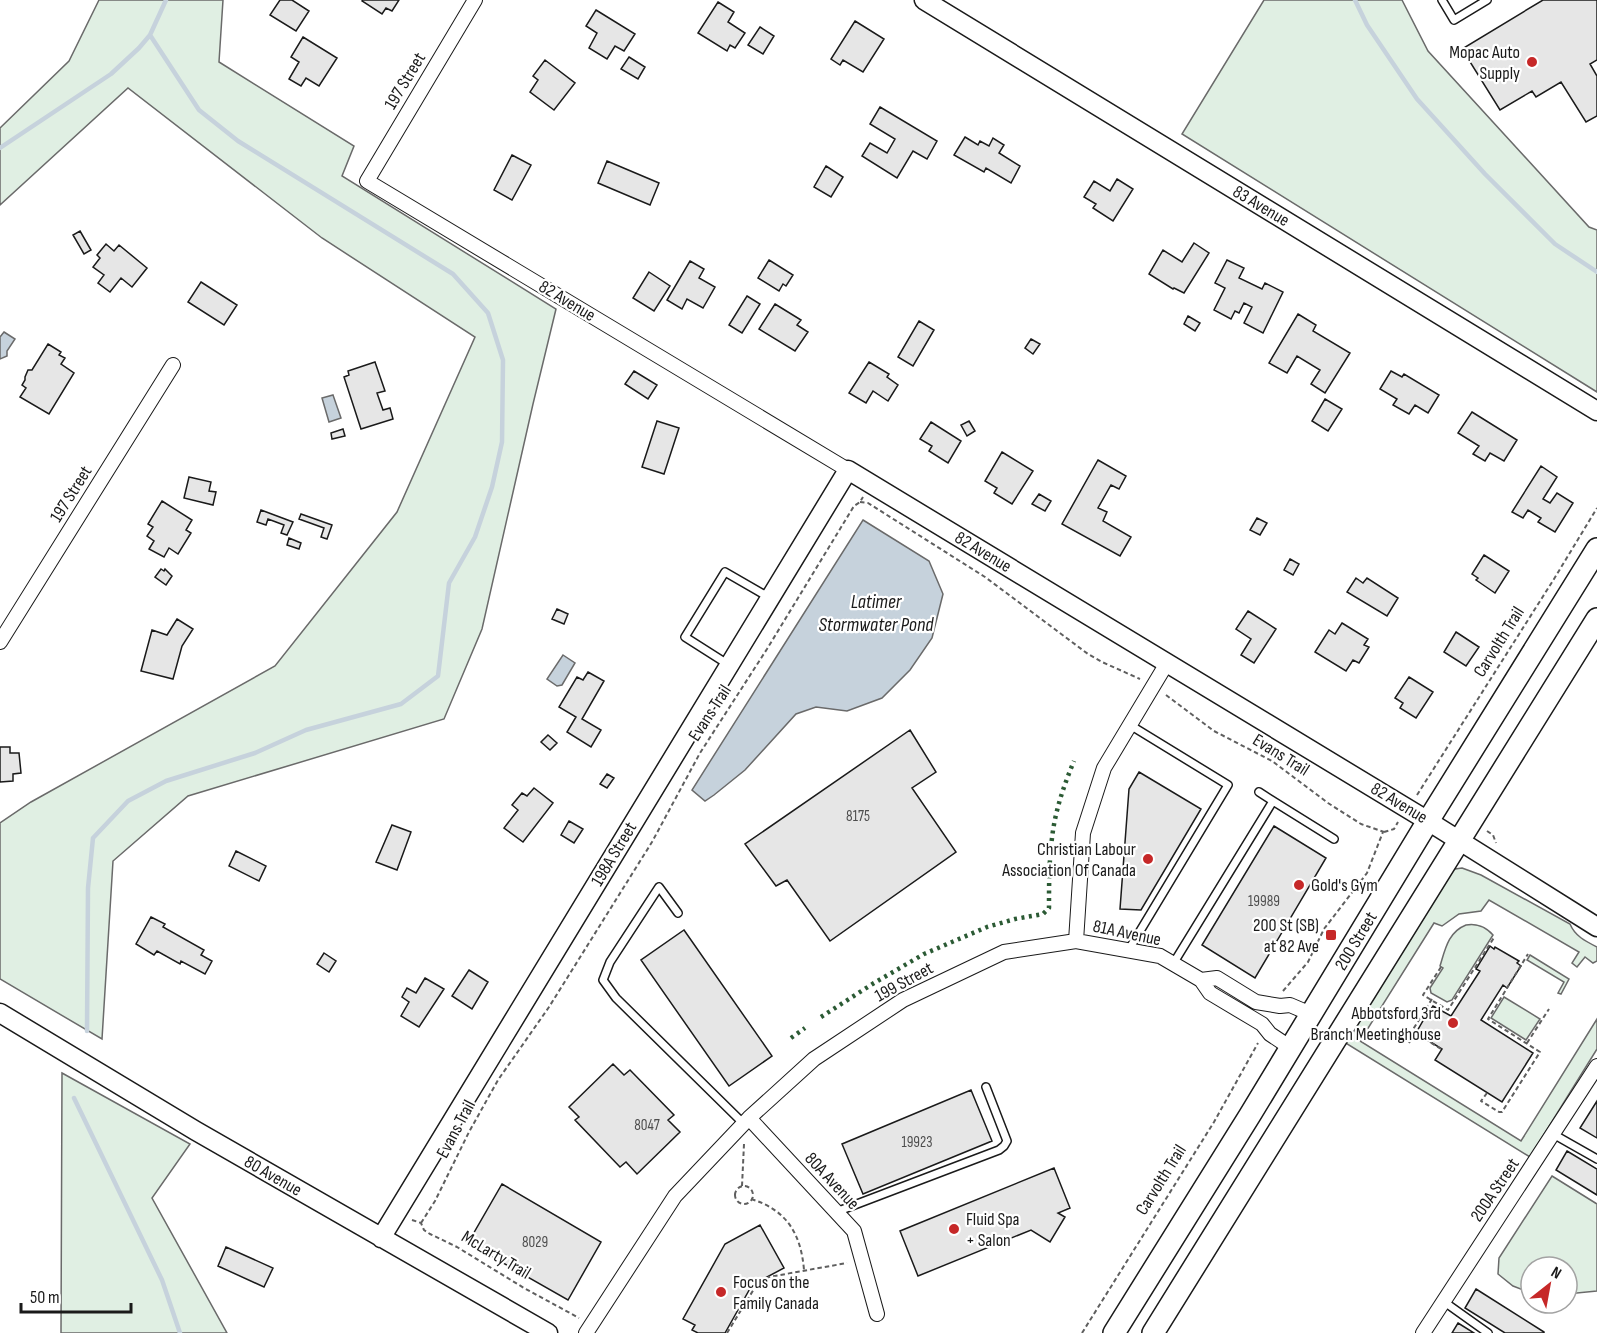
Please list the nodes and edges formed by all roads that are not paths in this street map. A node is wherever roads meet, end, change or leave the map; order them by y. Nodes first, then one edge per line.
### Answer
1 (475, 0) edge
2 (924, 0) edge
3 (1442, 0) edge
4 (1487, 0) edge
5 (367, 181) joint
6 (173, 365) dead end
7 (1597, 411) edge
8 (848, 470) junction
9 (1597, 549) edge
10 (770, 598) junction
11 (1597, 620) edge
12 (0, 642) edge
13 (1167, 663) junction
14 (729, 665) junction
15 (1130, 725) junction
16 (1259, 792) dead end
17 (1273, 801) junction
18 (1428, 821) junction
19 (1334, 838) dead end
20 (1460, 841) junction
21 (678, 913) dead end
22 (1597, 927) edge
23 (1076, 941) junction
24 (1128, 951) junction
25 (1173, 964) junction
26 (1201, 980) junction
27 (0, 1013) edge
28 (1311, 1014) junction
29 (1291, 1048) junction
30 (1597, 1066) edge
31 (986, 1087) dead end
32 (746, 1121) junction
33 (1554, 1134) junction
34 (1597, 1159) edge
35 (836, 1212) junction
36 (381, 1238) junction
37 (1443, 1301) junction
38 (877, 1314) dead end
39 (548, 1333) edge
40 (586, 1333) edge
41 (1114, 1333) edge
42 (1153, 1333) edge
43 (1423, 1333) edge
44 (1488, 1333) edge

1 - 5 street, 197 Street
2 - 7 street, 83 Avenue
3 - 4 lane
5 - 8 street, 82 Avenue
6 - 12 street, 197 Street
8 - 10 street, 198A Street
8 - 13 street, 82 Avenue
9 - 18 main road, 200 Street
10 - 14 street, 198A Street
10 - 14 lane
11 - 20 main road, 200 Street
13 - 15 street
13 - 18 street, 82 Avenue
14 - 36 street, 198A Street
15 - 23 street
15 - 24 lane
16 - 17 lane
17 - 19 lane
17 - 25 lane
18 - 20 street, 82 Avenue
18 - 28 main road, 200 Street
20 - 22 street, 82 Avenue
20 - 42 main road, 200 Street
21 - 32 lane
23 - 24 street, 81A Avenue
23 - 32 street, 199 Street
24 - 25 street, 81A Avenue
25 - 26 street, 81A Avenue
26 - 28 street, 81A Avenue
26 - 29 street, 81A Avenue
27 - 36 street, 80 Avenue
28 - 29 main road, 200 Street
29 - 41 main road, 200 Street
30 - 33 street, 200A Street
31 - 35 lane
32 - 35 street, 80A Avenue
32 - 40 street, 199 Street
33 - 34 lane
33 - 37 street, 200A Street
35 - 38 street, 80A Avenue
36 - 39 street, 80 Avenue
37 - 43 street, 200A Street
37 - 44 lane

